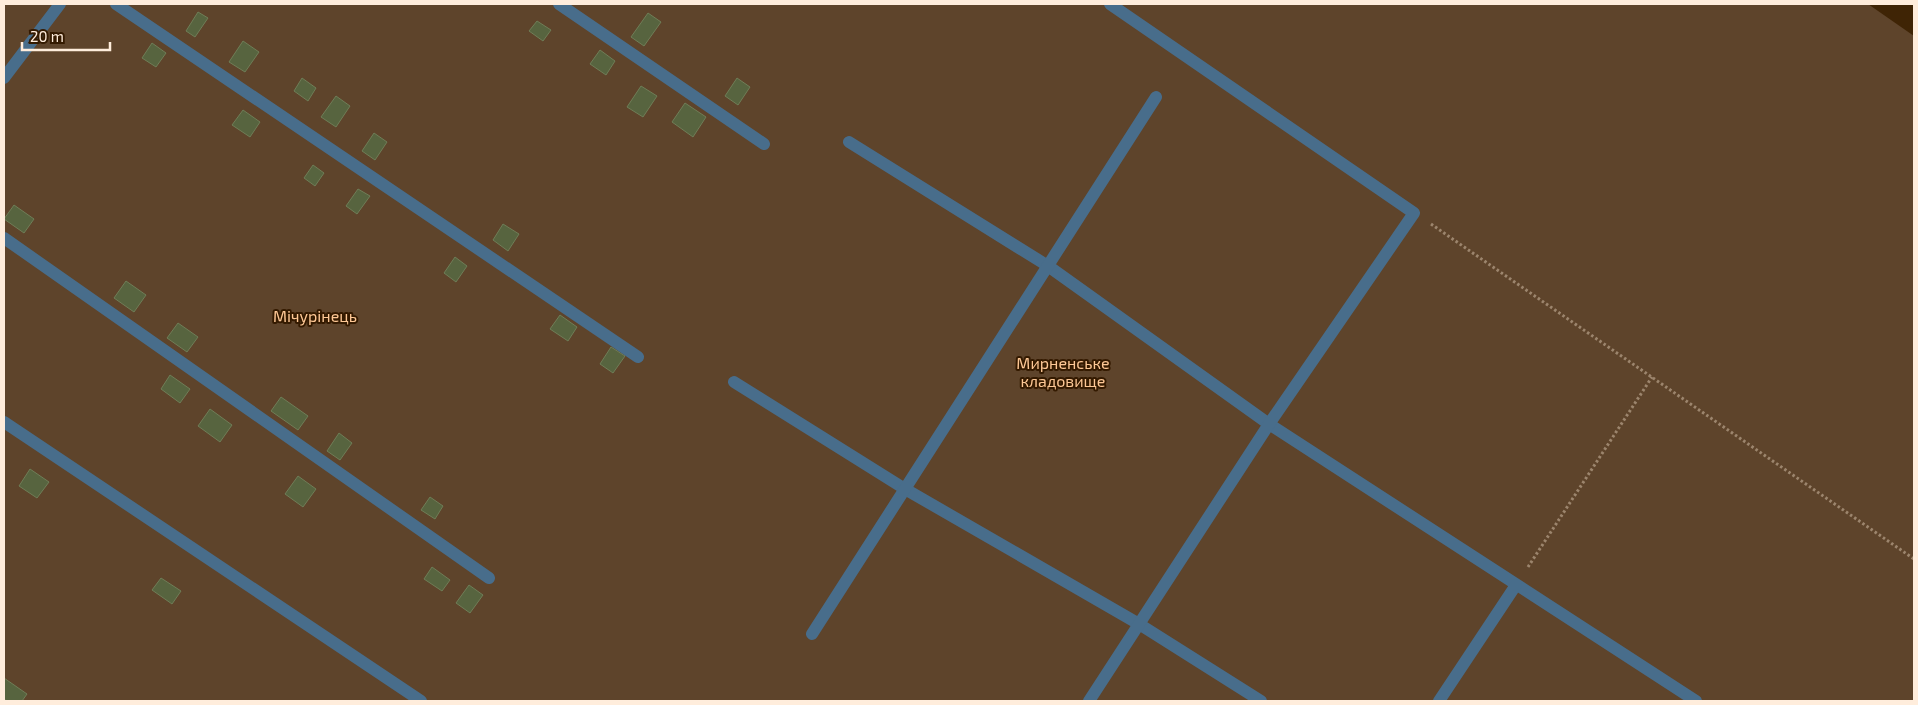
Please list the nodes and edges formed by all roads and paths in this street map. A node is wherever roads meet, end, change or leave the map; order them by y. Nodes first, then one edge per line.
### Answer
1 (60, 4) edge
2 (116, 4) edge
3 (559, 4) edge
4 (1110, 4) edge
5 (4, 78) edge
6 (1156, 97) dead end
7 (849, 142) dead end
8 (764, 144) dead end
9 (1414, 213) junction
10 (4, 238) edge
11 (1048, 266) junction
12 (638, 357) dead end
13 (1652, 377) junction
14 (734, 382) dead end
15 (4, 422) edge
16 (1268, 424) junction
17 (905, 489) junction
18 (1914, 559) edge
19 (490, 578) dead end
20 (1516, 585) junction
21 (1139, 624) junction
22 (812, 634) dead end
23 (421, 701) edge
24 (1089, 701) edge
25 (1261, 701) edge
26 (1439, 701) edge
27 (1696, 701) edge

1 - 5 lane
2 - 12 lane
3 - 8 lane
4 - 9 lane
6 - 11 lane
7 - 11 lane
9 - 13 path
9 - 16 lane
10 - 19 lane
11 - 16 lane
11 - 17 lane
13 - 18 path
13 - 20 path
14 - 17 lane
15 - 23 lane
16 - 20 lane
16 - 21 lane
17 - 21 lane
17 - 22 lane
20 - 26 lane
20 - 27 lane
21 - 24 lane
21 - 25 lane

